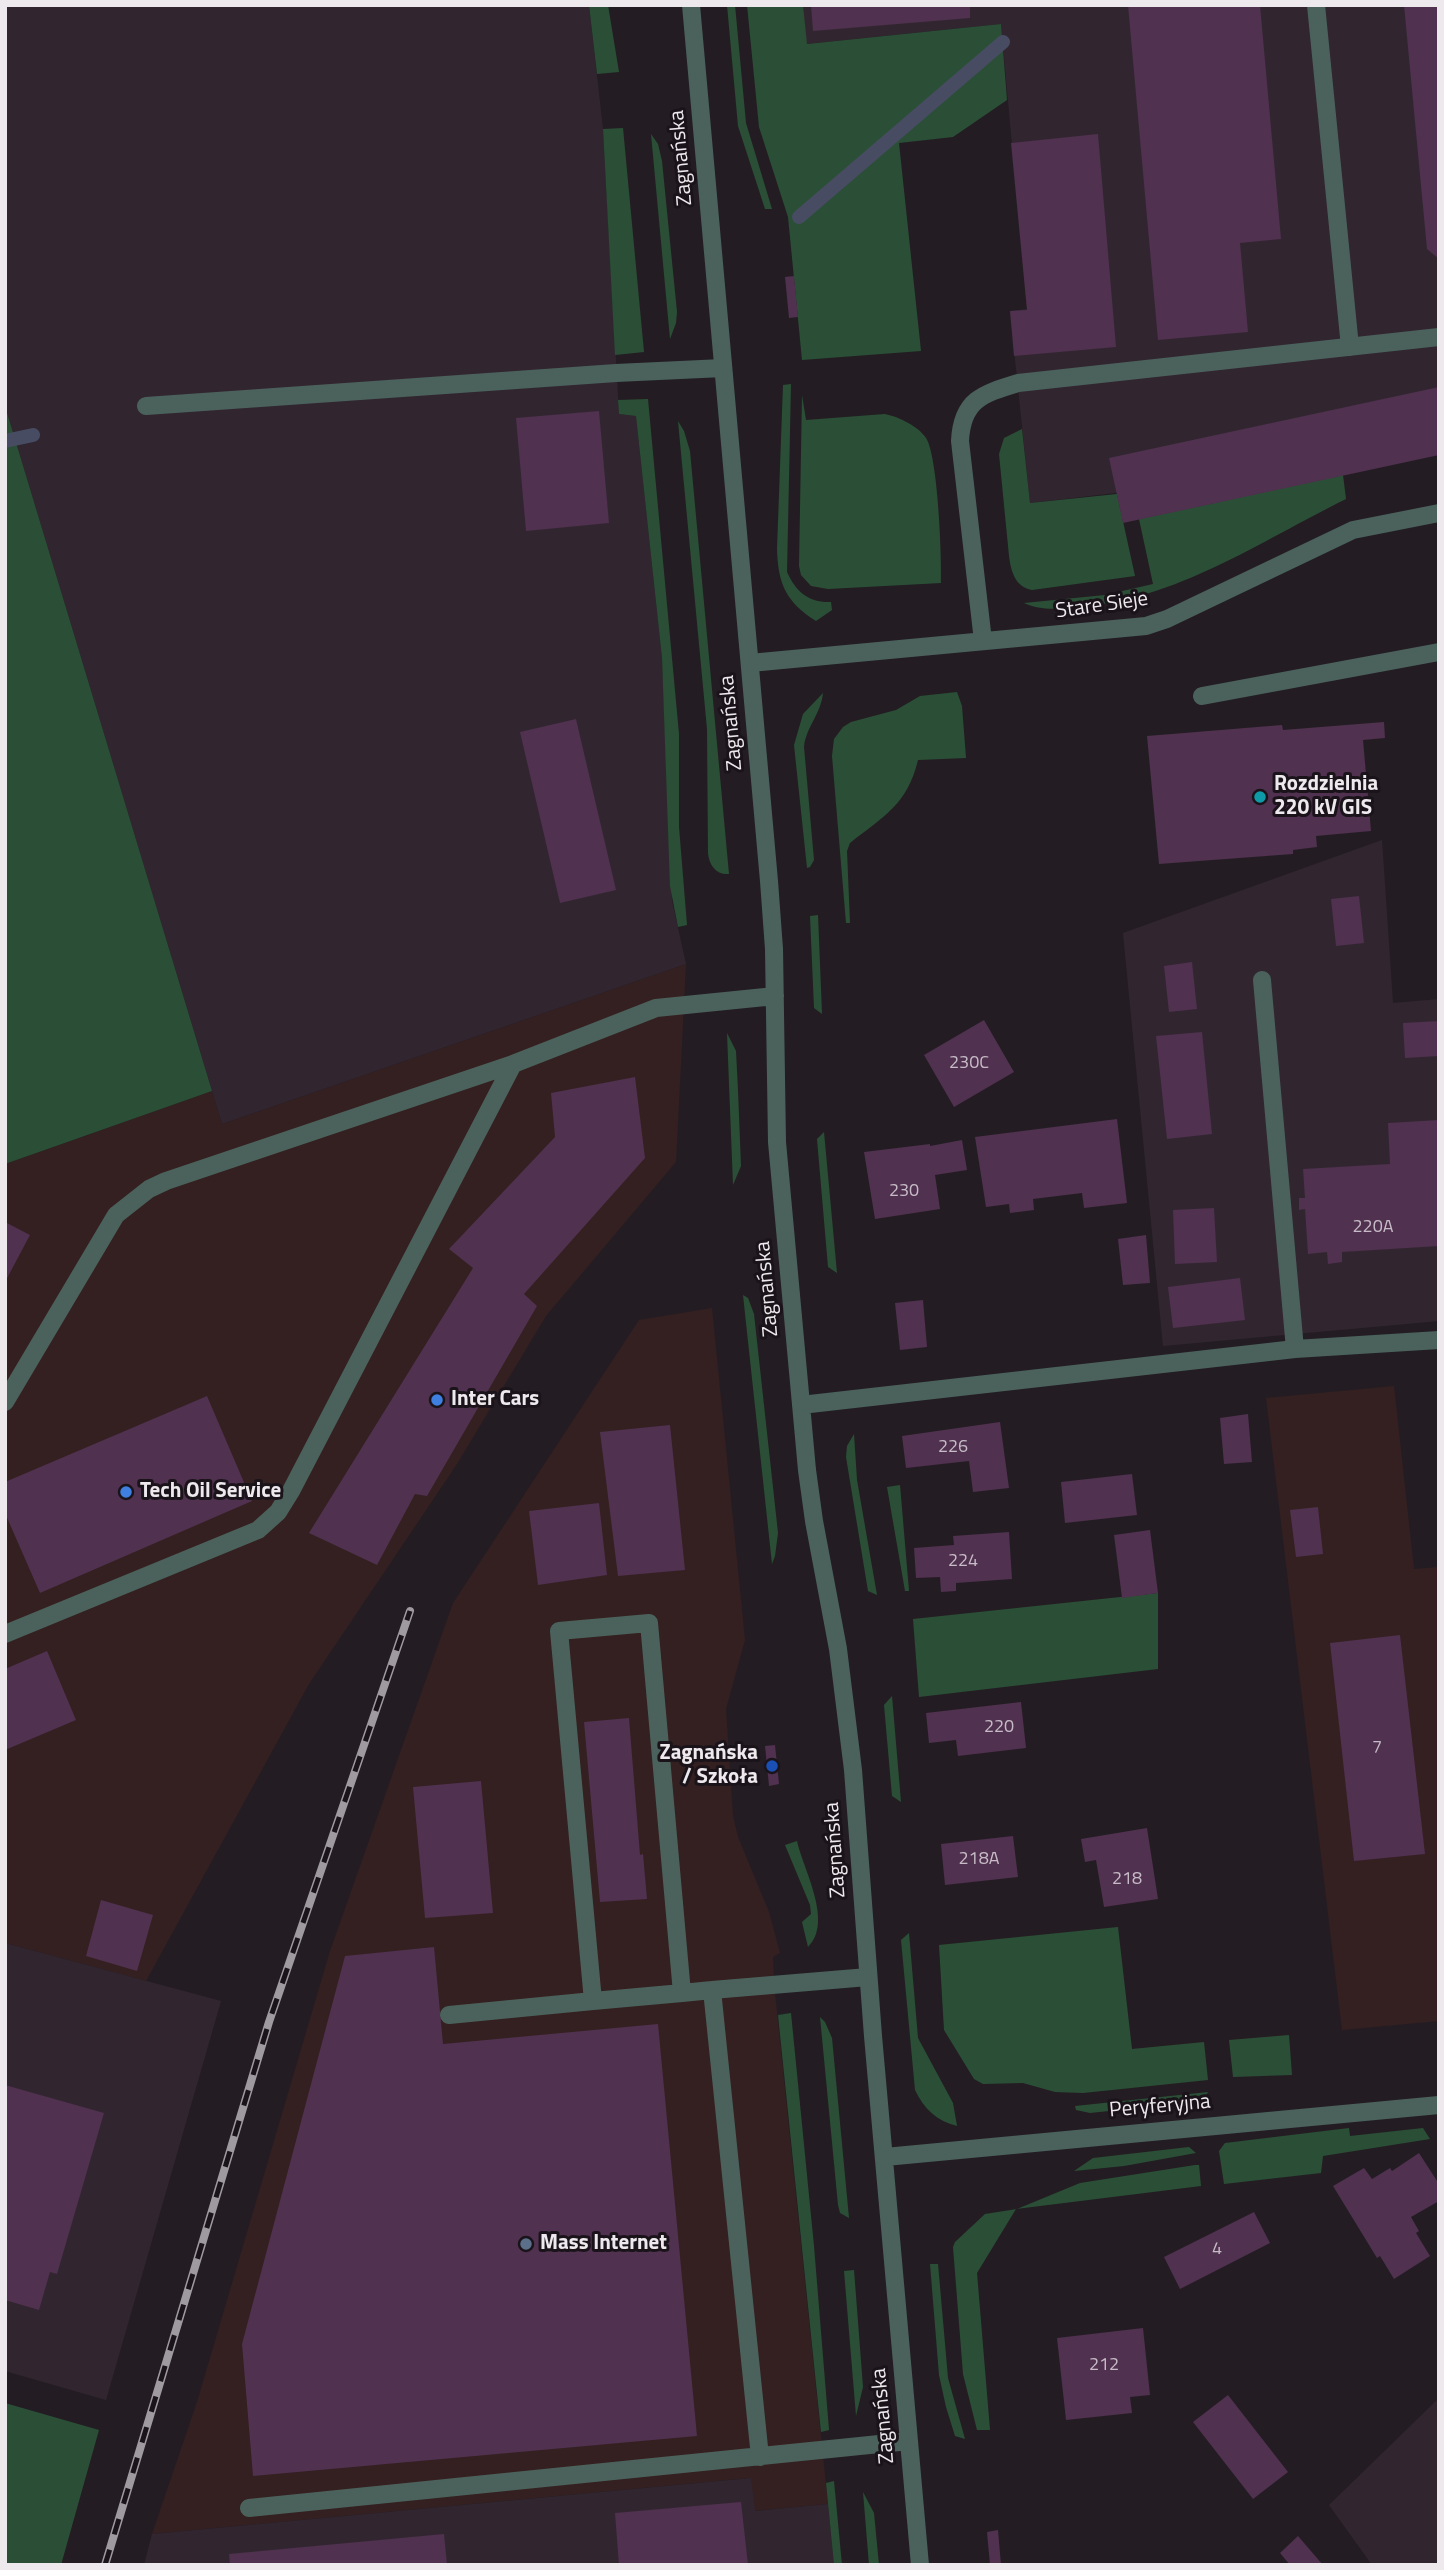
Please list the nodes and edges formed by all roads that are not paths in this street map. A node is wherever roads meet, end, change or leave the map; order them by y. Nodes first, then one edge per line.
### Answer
1 (691, 5) edge
2 (1316, 5) edge
3 (1439, 337) edge
4 (1350, 347) junction
5 (723, 368) junction
6 (146, 406) dead end
7 (1439, 513) edge
8 (983, 641) junction
9 (1439, 652) edge
10 (750, 663) junction
11 (1202, 696) dead end
12 (1262, 980) dead end
13 (775, 996) junction
14 (513, 1064) junction
15 (1439, 1340) edge
16 (1295, 1349) junction
17 (5, 1402) edge
18 (801, 1405) junction
19 (5, 1634) edge
20 (868, 1977) junction
21 (712, 1990) junction
22 (682, 1993) junction
23 (593, 2001) junction
24 (449, 2015) dead end
25 (1439, 2105) edge
26 (885, 2157) junction
27 (909, 2441) junction
28 (760, 2457) junction
29 (249, 2508) dead end
30 (920, 2565) edge

1 - 5 street, Zagnańska
2 - 4 street
3 - 4 street
4 - 8 street
5 - 6 street
5 - 10 street, Zagnańska
7 - 8 street, Stare Sieje
8 - 10 street, Stare Sieje
9 - 11 street
10 - 13 street, Zagnańska
12 - 16 street
13 - 14 street
13 - 18 street, Zagnańska
14 - 17 street
14 - 19 street
15 - 16 street
16 - 18 street
18 - 20 street, Zagnańska
20 - 21 street
20 - 26 street, Zagnańska
21 - 22 street
21 - 28 street
22 - 23 street
22 - 23 street
23 - 24 street
25 - 26 street, Peryferyjna
26 - 27 street, Zagnańska
27 - 28 street
27 - 30 street, Zagnańska
28 - 29 street

